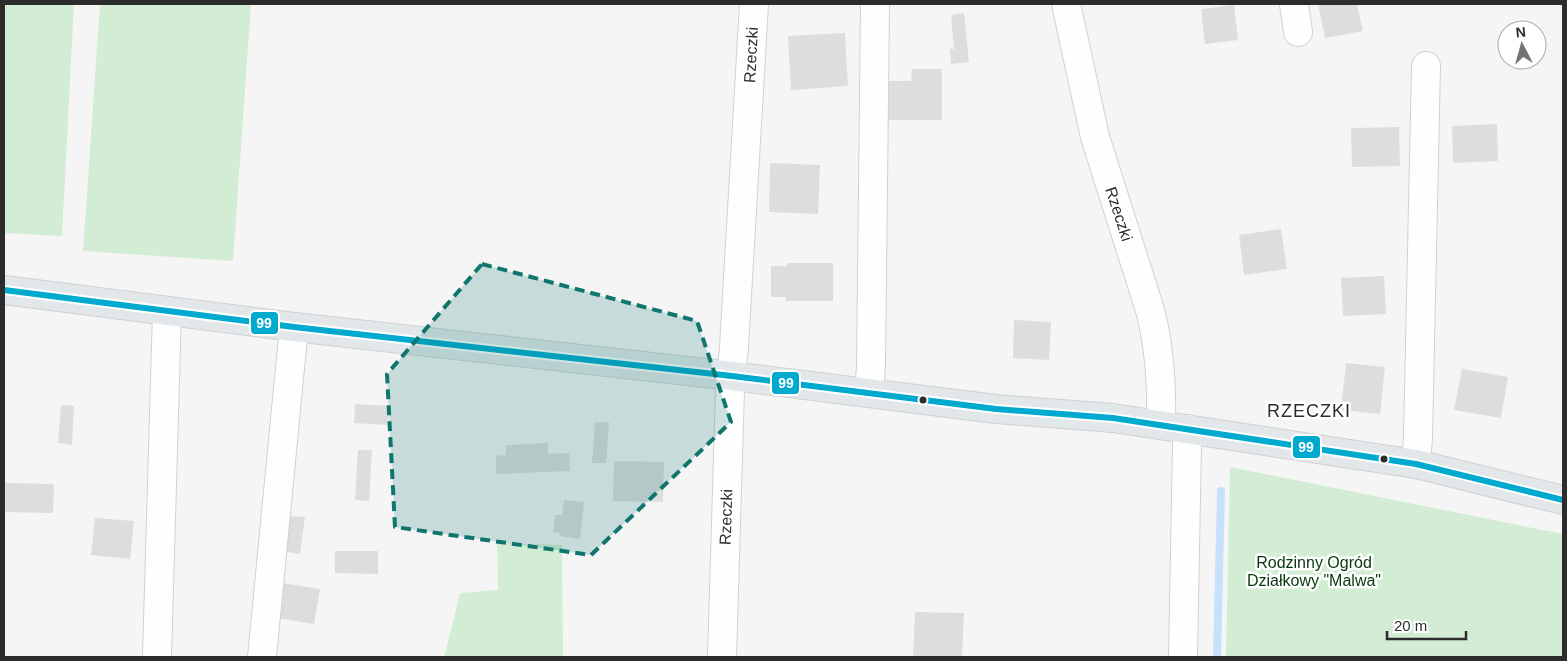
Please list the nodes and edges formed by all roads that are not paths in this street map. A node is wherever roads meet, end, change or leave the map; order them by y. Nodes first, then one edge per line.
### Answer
1 (754, 4) edge
2 (875, 4) edge
3 (1066, 4) edge
4 (1294, 4) edge
5 (1298, 32) dead end
6 (1426, 66) dead end
7 (4, 290) edge
8 (167, 311) junction
9 (294, 327) junction
10 (732, 376) junction
11 (869, 393) junction
12 (1161, 424) junction
13 (1189, 429) junction
14 (1416, 464) junction
15 (1563, 500) edge
16 (157, 657) edge
17 (262, 657) edge
18 (722, 657) edge
19 (1183, 657) edge

1 - 10 street, Rzeczki
2 - 11 street
3 - 12 street, Rzeczki
4 - 5 street
6 - 14 street
7 - 8 main road
8 - 9 main road
8 - 16 street
9 - 10 main road
9 - 17 street
10 - 11 main road
10 - 18 street, Rzeczki
11 - 12 main road
12 - 13 main road
13 - 14 main road
13 - 19 street
14 - 15 main road

